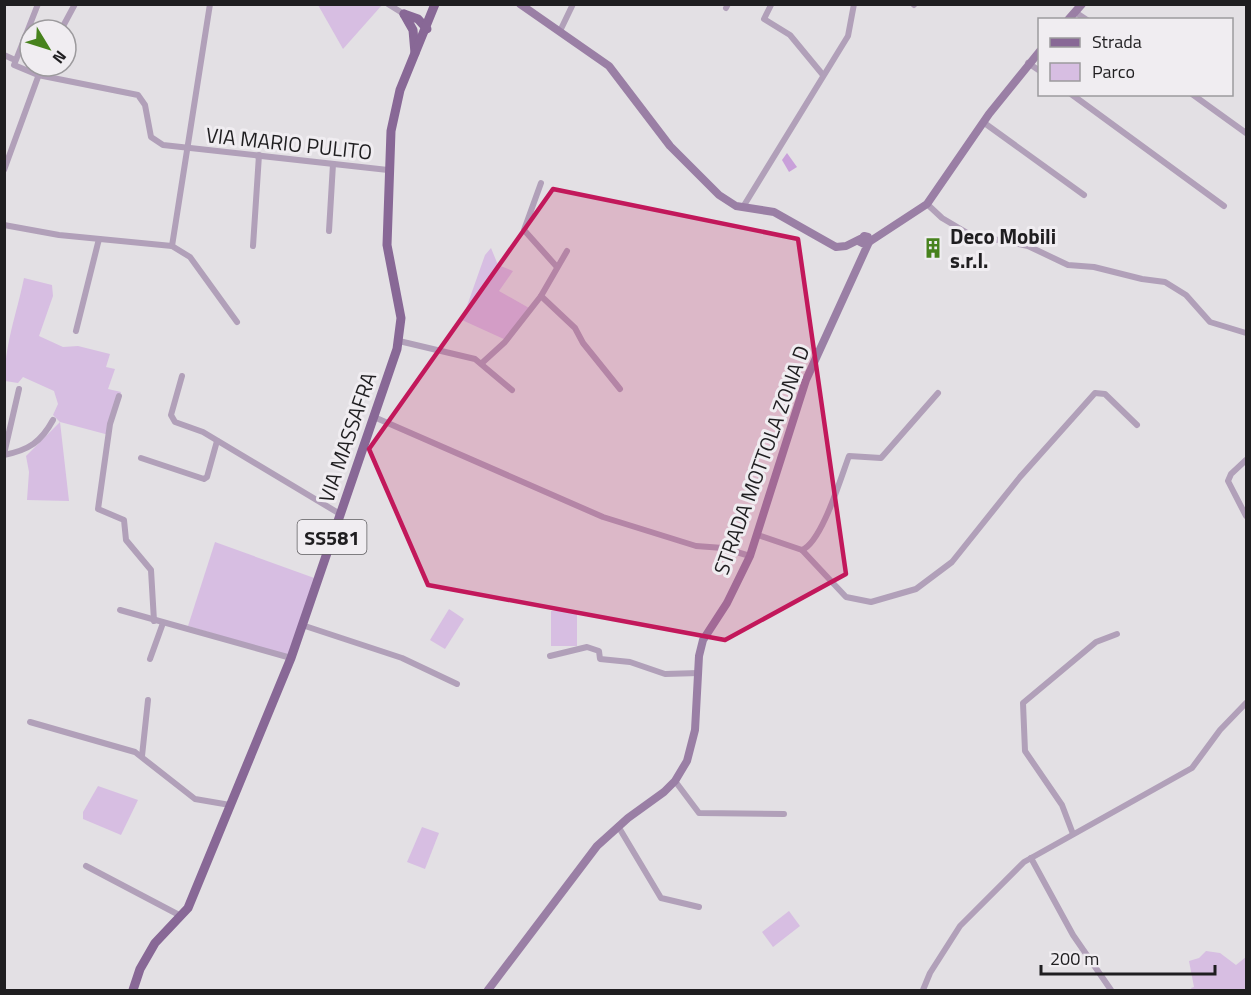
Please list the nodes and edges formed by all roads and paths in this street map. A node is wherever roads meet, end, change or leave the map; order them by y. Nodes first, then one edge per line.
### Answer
1 (38, 4) edge
2 (75, 4) edge
3 (210, 4) edge
4 (388, 4) edge
5 (520, 4) edge
6 (573, 4) edge
7 (854, 4) edge
8 (1082, 4) edge
9 (771, 5) edge
10 (435, 6) edge
11 (1075, 12) junction
12 (67, 18) edge
13 (408, 18) junction
14 (1070, 18) edge
15 (1084, 18) edge
16 (427, 29) junction
17 (560, 32) junction
18 (1038, 53) edge
19 (4, 55) edge
20 (415, 56) junction
21 (15, 60) junction
22 (1028, 63) junction
23 (18, 67) edge
24 (1038, 70) edge
25 (824, 75) junction
26 (37, 78) edge
27 (53, 78) edge
28 (1074, 96) edge
29 (1195, 96) edge
30 (984, 122) junction
31 (1246, 133) edge
32 (186, 149) junction
33 (259, 155) junction
34 (333, 164) junction
35 (4, 170) edge
36 (388, 170) junction
37 (542, 183) dead end
38 (1084, 195) dead end
39 (927, 204) junction
40 (1224, 206) dead end
41 (743, 207) junction
42 (4, 225) edge
43 (329, 231) dead end
44 (99, 239) junction
45 (863, 242) junction
46 (172, 246) junction
47 (253, 246) dead end
48 (567, 251) dead end
49 (557, 267) junction
50 (541, 296) junction
51 (237, 322) dead end
52 (76, 331) dead end
53 (1246, 333) edge
54 (399, 341) junction
55 (482, 363) junction
56 (182, 376) dead end
57 (19, 389) dead end
58 (620, 389) dead end
59 (512, 390) dead end
60 (938, 393) dead end
61 (119, 396) dead end
62 (374, 417) junction
63 (53, 420) dead end
64 (1137, 424) dead end
65 (217, 441) junction
66 (4, 455) edge
67 (141, 458) dead end
68 (1246, 460) edge
69 (340, 514) junction
70 (1246, 516) edge
71 (758, 535) junction
72 (802, 550) junction
73 (750, 556) junction
74 (120, 610) dead end
75 (154, 621) junction
76 (163, 623) junction
77 (302, 625) junction
78 (1117, 633) dead end
79 (550, 656) dead end
80 (291, 658) junction
81 (150, 659) dead end
82 (699, 673) junction
83 (457, 684) dead end
84 (148, 700) dead end
85 (1246, 703) edge
86 (30, 722) dead end
87 (142, 756) junction
88 (675, 781) junction
89 (230, 805) junction
90 (784, 814) dead end
91 (618, 826) junction
92 (1073, 834) junction
93 (1031, 858) junction
94 (86, 866) dead end
95 (699, 907) dead end
96 (181, 916) junction
97 (134, 990) edge
98 (488, 990) edge
99 (923, 990) edge
100 (1111, 990) edge

1 - 21 street
2 - 12 street
3 - 32 street
4 - 13 street
5 - 17 main road
6 - 17 street
7 - 25 street
8 - 11 main road
9 - 25 street
10 - 13 main road
10 - 16 main road, VIA MASSAFRA / SS581
11 - 14 main road
11 - 15 street
13 - 16 main road
13 - 20 main road
16 - 20 main road, VIA MASSAFRA / SS581
17 - 41 main road
18 - 22 main road
19 - 21 street
20 - 36 main road, VIA MASSAFRA / SS581
21 - 23 street
22 - 24 street
22 - 30 main road
25 - 41 street
26 - 35 street
27 - 32 street, VIA MARIO PULITO
28 - 40 street
29 - 31 street
30 - 38 street
30 - 39 main road
32 - 33 street, VIA MARIO PULITO
32 - 46 street
33 - 34 street, VIA MARIO PULITO
33 - 47 street
34 - 36 street, VIA MARIO PULITO
34 - 43 street
36 - 54 main road, VIA MASSAFRA / SS581
37 - 49 street
39 - 45 main road
39 - 53 street
41 - 45 main road
42 - 44 street
44 - 46 street
44 - 52 street
45 - 71 main road, STRADA MOTTOLA ZONA D
46 - 51 street
48 - 49 street
49 - 50 street
50 - 55 street
50 - 58 street
54 - 55 street
54 - 62 main road, VIA MASSAFRA / SS581
55 - 59 street
56 - 65 street
57 - 66 street
60 - 72 street
61 - 75 street
62 - 69 main road, VIA MASSAFRA / SS581
62 - 73 street
63 - 66 street
64 - 72 street
65 - 67 street
65 - 69 street
68 - 70 street
69 - 77 main road, VIA MASSAFRA / SS581
71 - 72 street
71 - 73 main road, STRADA MOTTOLA ZONA D
73 - 82 main road, STRADA MOTTOLA ZONA D
74 - 75 street
75 - 76 street
76 - 80 street
76 - 81 street
77 - 80 main road, VIA MASSAFRA / SS581
77 - 83 street
78 - 92 street
79 - 82 street
80 - 89 main road, VIA MASSAFRA / SS581
82 - 88 main road, STRADA MOTTOLA ZONA D
84 - 87 street
85 - 92 street
86 - 87 street
87 - 89 street
88 - 90 street
88 - 91 main road, STRADA MOTTOLA ZONA D
89 - 96 main road, VIA MASSAFRA / SS581
91 - 95 street
91 - 98 main road, STRADA MOTTOLA ZONA D
92 - 93 street
93 - 99 street
93 - 100 street
94 - 96 street
96 - 97 main road, VIA MASSAFRA / SS581

